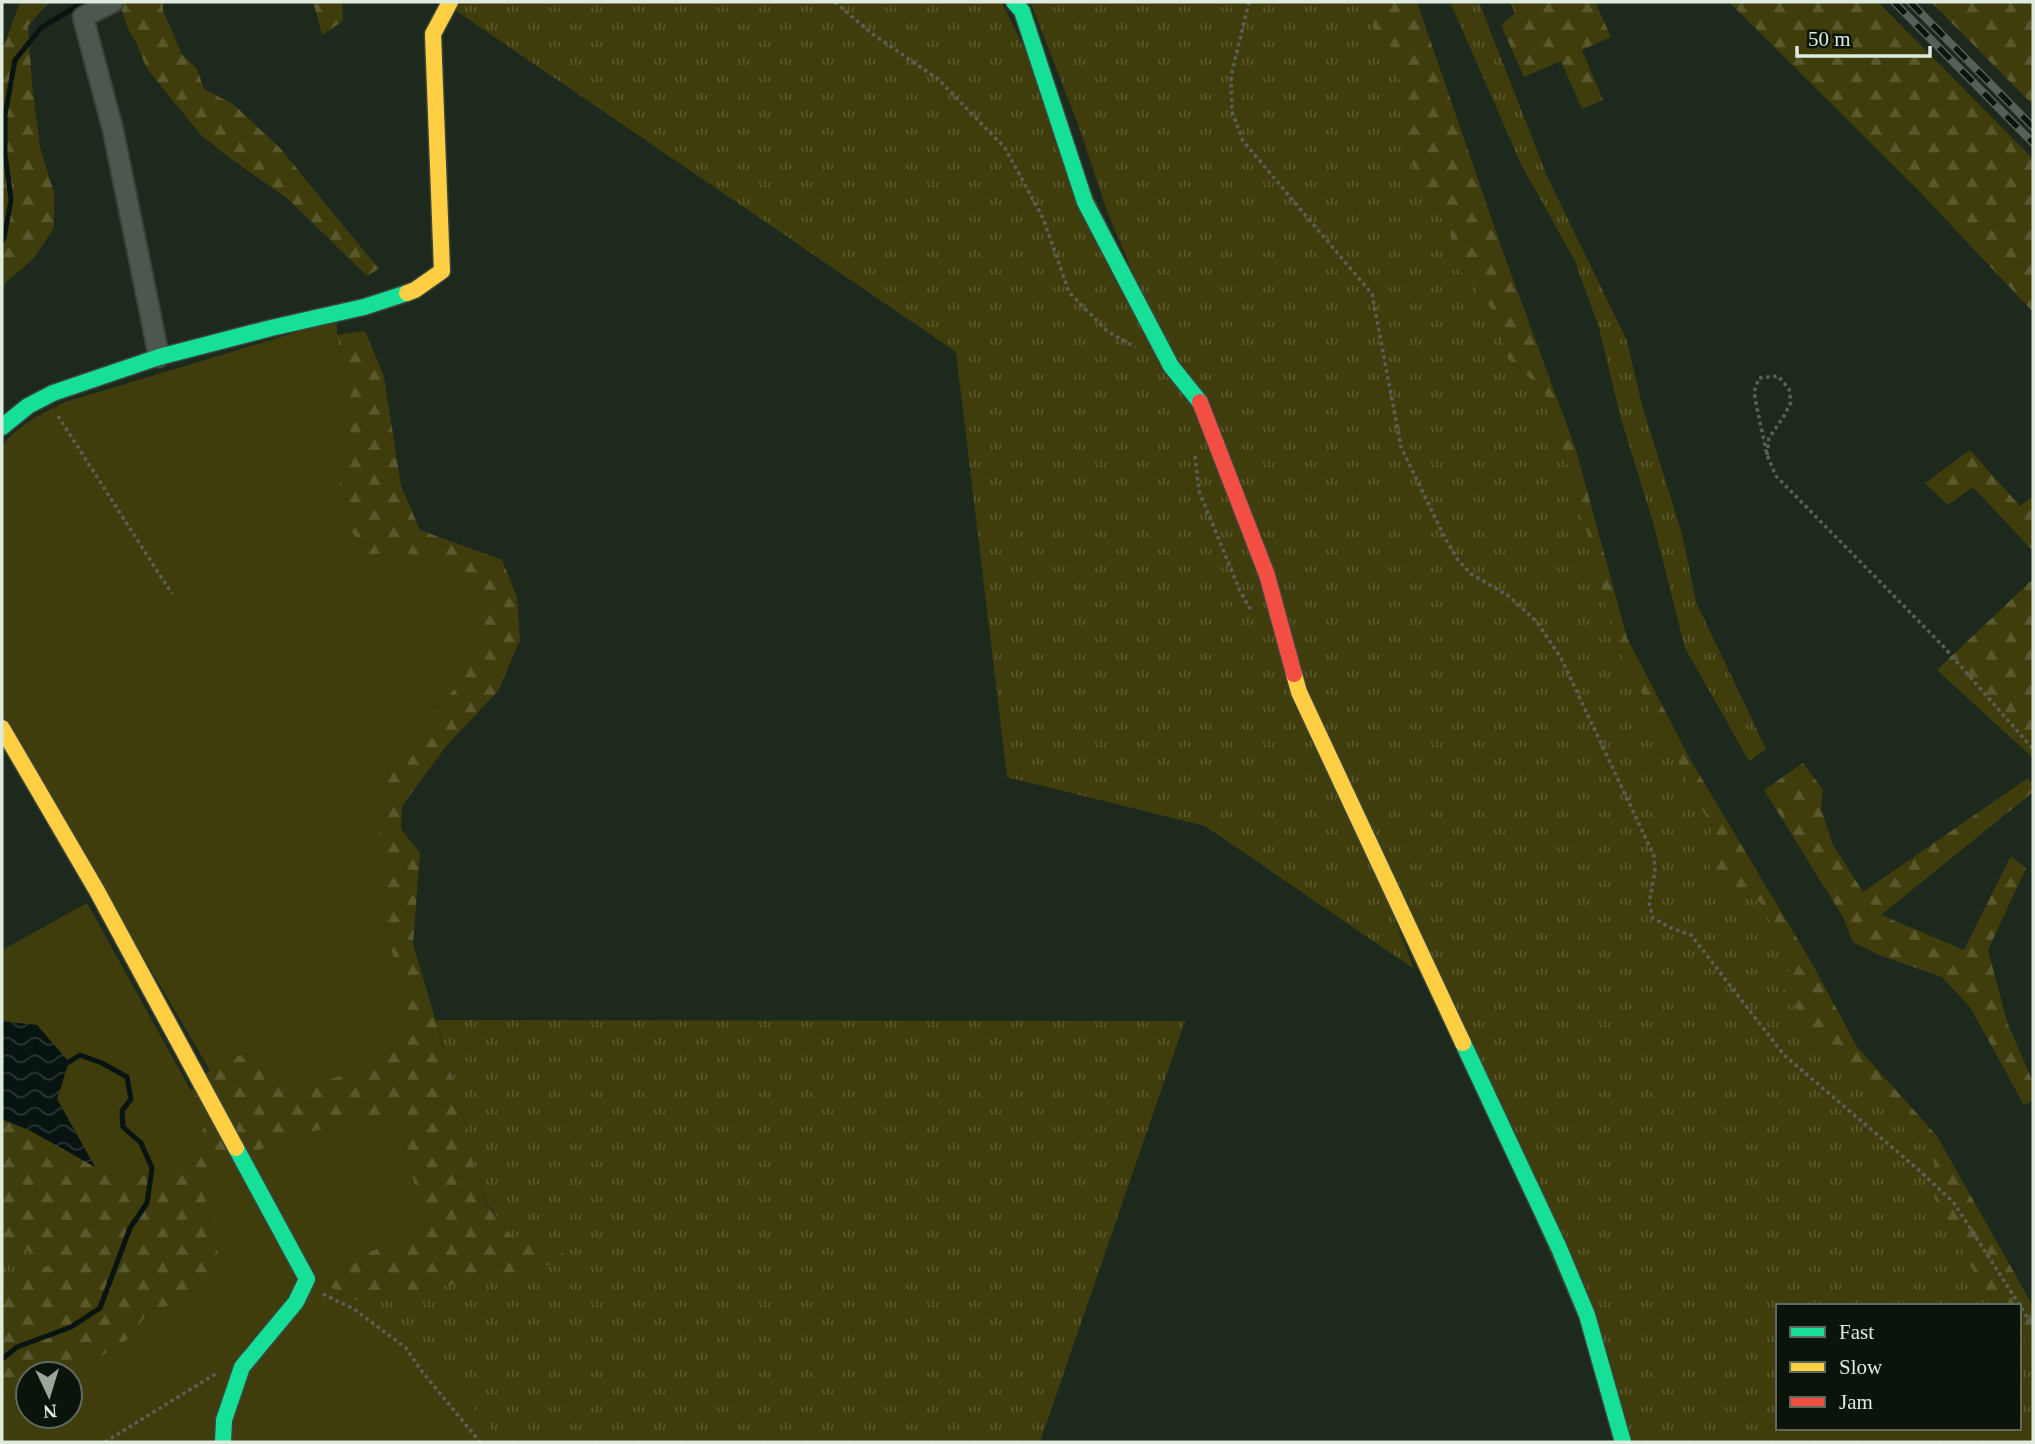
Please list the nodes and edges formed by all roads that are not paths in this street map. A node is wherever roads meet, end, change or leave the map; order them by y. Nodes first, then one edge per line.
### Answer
1 (113, 2) edge
2 (450, 2) edge
3 (1014, 2) edge
4 (159, 357) junction
5 (2, 427) edge
6 (2, 728) edge
7 (223, 1442) edge
8 (1623, 1442) edge

1 - 4 street
2 - 4 street
3 - 8 street
4 - 5 street
6 - 7 street

